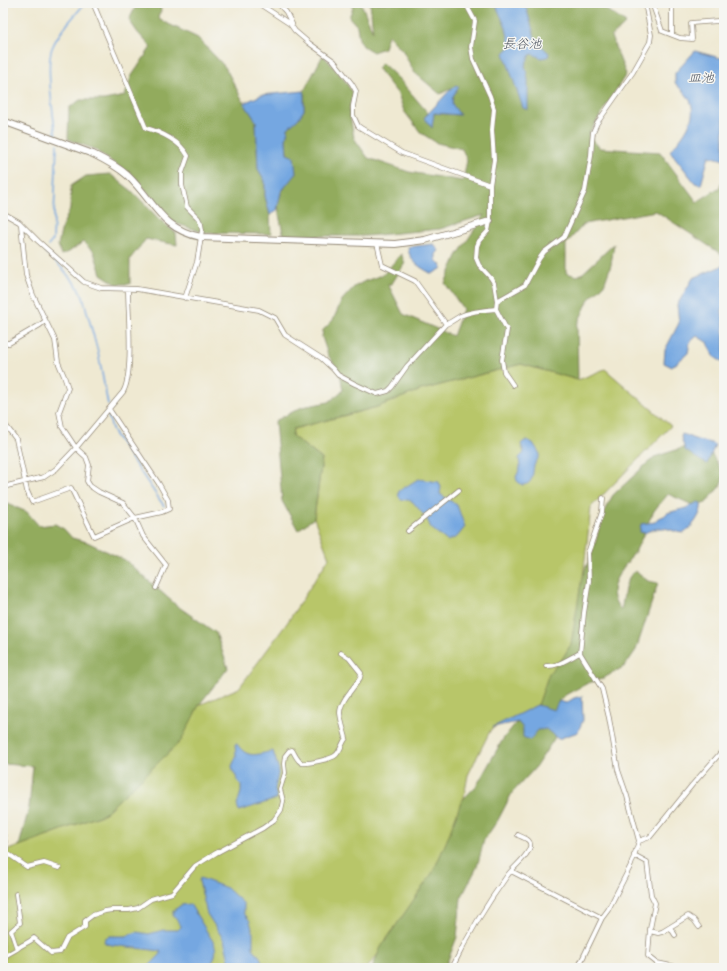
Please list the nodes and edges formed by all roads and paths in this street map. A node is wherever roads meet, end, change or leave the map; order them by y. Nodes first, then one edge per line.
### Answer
1 (93, 3) edge
2 (258, 3) edge
3 (278, 3) edge
4 (470, 3) edge
5 (645, 3) edge
6 (652, 3) edge
7 (672, 9) dead end
8 (724, 23) edge
9 (296, 30) junction
10 (672, 34) junction
11 (3, 121) edge
12 (490, 185) junction
13 (3, 213) edge
14 (490, 221) junction
15 (21, 224) junction
16 (201, 237) junction
17 (377, 243) junction
18 (128, 289) junction
19 (185, 298) junction
20 (497, 301) junction
21 (496, 309) junction
22 (45, 321) junction
23 (446, 324) junction
24 (3, 341) edge
25 (513, 385) dead end
26 (109, 409) junction
27 (3, 422) edge
28 (76, 448) junction
29 (25, 481) junction
30 (3, 487) edge
31 (459, 490) dead end
32 (603, 498) dead end
33 (135, 518) junction
34 (408, 530) dead end
35 (156, 588) dead end
36 (340, 653) dead end
37 (580, 653) junction
38 (546, 666) dead end
39 (724, 749) edge
40 (3, 833) edge
41 (518, 835) dead end
42 (639, 841) junction
43 (634, 855) junction
44 (59, 868) dead end
45 (511, 871) junction
46 (16, 894) dead end
47 (602, 918) junction
48 (670, 927) junction
49 (699, 927) dead end
50 (650, 931) junction
51 (675, 935) dead end
52 (17, 948) junction
53 (3, 957) edge
54 (452, 968) edge
55 (578, 968) edge
56 (681, 968) edge

1 - 16 street
2 - 9 street
3 - 9 street
4 - 12 street
5 - 20 street
6 - 10 street
7 - 10 street
8 - 10 street
9 - 12 street
11 - 16 street
12 - 14 street
13 - 15 street
14 - 17 street
14 - 20 street
15 - 18 street
15 - 22 street
16 - 17 street
16 - 19 street
17 - 23 street
18 - 19 street
18 - 26 street
19 - 23 street
20 - 21 street
21 - 23 street
21 - 25 street
22 - 24 street
22 - 28 street
26 - 28 street
26 - 33 street
27 - 29 street
28 - 29 street
28 - 33 street
29 - 30 street
29 - 33 street
31 - 34 street
32 - 37 street
33 - 35 street
36 - 52 street
37 - 38 street
37 - 42 street
39 - 42 street
40 - 44 street
41 - 45 street
42 - 43 street
43 - 47 street
43 - 50 street
45 - 47 street
45 - 54 street
46 - 52 street
47 - 55 street
48 - 49 street
48 - 50 street
48 - 51 street
50 - 56 street
52 - 53 street

